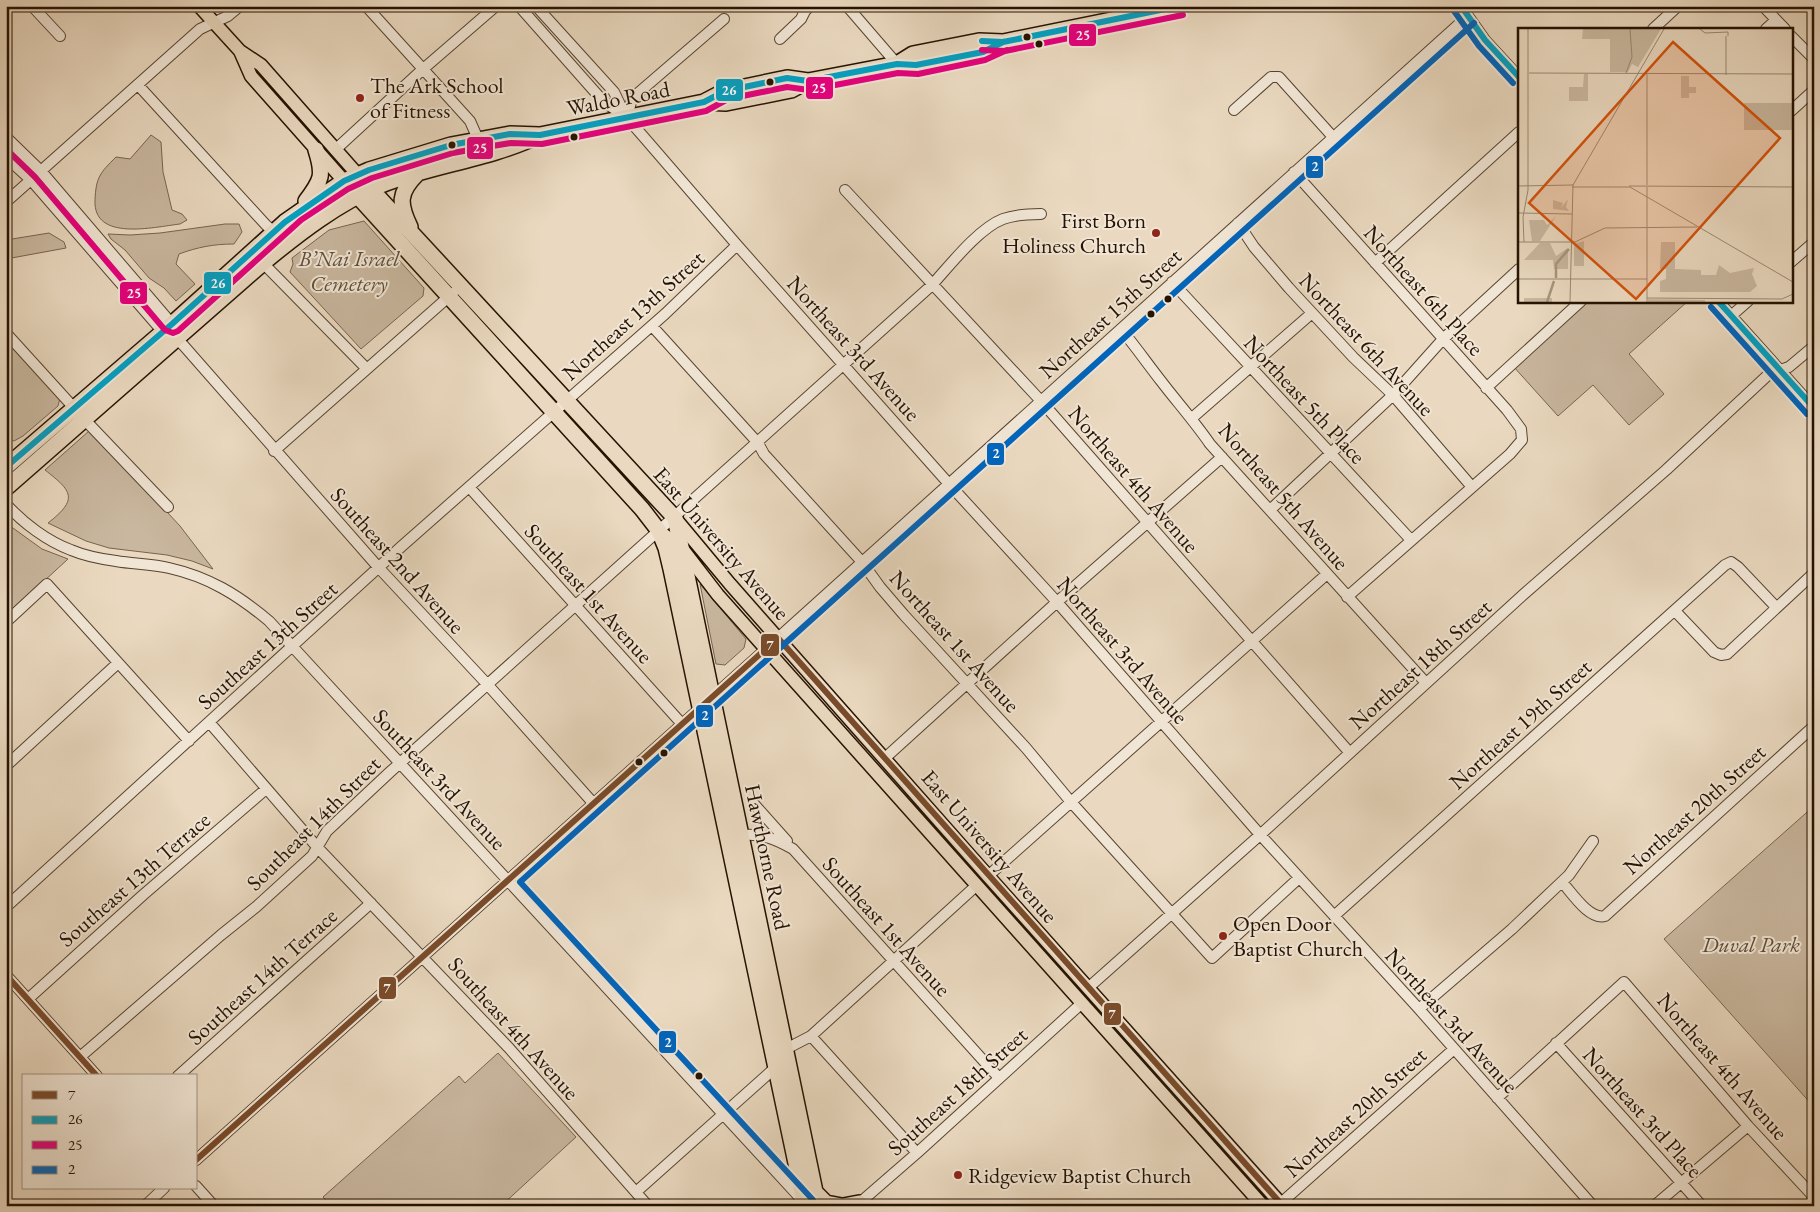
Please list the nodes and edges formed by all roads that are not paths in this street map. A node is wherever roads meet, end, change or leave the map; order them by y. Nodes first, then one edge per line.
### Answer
1 (32, 6) edge
2 (199, 6) edge
3 (240, 6) edge
4 (366, 6) edge
5 (496, 6) edge
6 (519, 6) edge
7 (536, 6) edge
8 (810, 6) edge
9 (847, 6) edge
10 (1181, 6) edge
11 (1461, 6) edge
12 (1678, 6) edge
13 (1763, 6) edge
14 (1468, 16) junction
15 (724, 19) dead end
16 (1776, 20) junction
17 (214, 22) junction
18 (1654, 28) edge
19 (1767, 28) edge
20 (1784, 28) edge
21 (60, 36) dead end
22 (1792, 37) edge
23 (780, 39) dead end
24 (240, 51) junction
25 (576, 51) junction
26 (1814, 59) edge
27 (566, 60) junction
28 (897, 64) junction
29 (422, 70) junction
30 (1518, 76) edge
31 (138, 85) junction
32 (1814, 90) edge
33 (1234, 110) dead end
34 (1792, 110) edge
35 (627, 118) junction
36 (1518, 133) edge
37 (540, 135) junction
38 (6, 137) edge
39 (1334, 137) junction
40 (478, 139) junction
41 (316, 150) junction
42 (336, 150) junction
43 (6, 157) edge
44 (41, 171) junction
45 (1294, 172) junction
46 (418, 174) junction
47 (351, 178) junction
48 (31, 180) junction
49 (371, 190) junction
50 (845, 190) dead end
51 (358, 197) junction
52 (6, 202) edge
53 (296, 213) junction
54 (1041, 214) dead end
55 (1238, 223) junction
56 (274, 232) junction
57 (415, 237) junction
58 (1814, 242) edge
59 (737, 245) junction
60 (252, 251) junction
61 (1792, 261) edge
62 (263, 263) junction
63 (1375, 263) junction
64 (1518, 270) edge
65 (1172, 282) junction
66 (932, 285) junction
67 (461, 286) junction
68 (448, 297) junction
69 (1580, 302) edge
70 (1719, 302) edge
71 (1747, 302) edge
72 (1312, 313) junction
73 (1731, 316) junction
74 (652, 326) junction
75 (167, 328) junction
76 (1120, 329) junction
77 (6, 333) edge
78 (1443, 339) junction
79 (178, 340) junction
80 (1814, 346) edge
81 (845, 365) junction
82 (1250, 368) junction
83 (367, 369) junction
84 (1779, 371) junction
85 (1486, 388) junction
86 (1393, 395) junction
87 (567, 401) junction
88 (1041, 401) junction
89 (1813, 407) edge
90 (75, 408) junction
91 (554, 412) junction
92 (1192, 418) junction
93 (85, 420) junction
94 (758, 443) junction
95 (274, 451) junction
96 (1330, 454) junction
97 (1222, 457) junction
98 (6, 467) edge
99 (949, 484) junction
100 (469, 487) junction
101 (1472, 487) junction
102 (6, 488) edge
103 (6, 504) edge
104 (168, 507) dead end
105 (1270, 510) junction
106 (675, 518) junction
107 (1147, 522) junction
108 (659, 531) junction
109 (1411, 540) junction
110 (680, 547) junction
111 (862, 562) junction
112 (379, 568) junction
113 (1814, 573) edge
114 (1327, 574) junction
115 (1347, 596) junction
116 (1057, 602) junction
117 (576, 605) junction
118 (1776, 607) junction
119 (1675, 611) junction
120 (6, 622) edge
121 (778, 638) junction
122 (1250, 642) junction
123 (293, 646) junction
124 (766, 649) junction
125 (118, 663) junction
126 (1426, 683) junction
127 (487, 684) junction
128 (967, 684) junction
129 (707, 702) junction
130 (1161, 721) junction
131 (209, 722) junction
132 (682, 724) junction
133 (1814, 726) edge
134 (189, 741) junction
135 (1350, 753) junction
136 (885, 758) junction
137 (399, 763) junction
138 (6, 766) edge
139 (873, 769) junction
140 (266, 789) junction
141 (1071, 802) junction
142 (594, 804) junction
143 (754, 804) dead end
144 (1260, 835) junction
145 (735, 836) junction
146 (1593, 841) dead end
147 (318, 848) junction
148 (793, 849) junction
149 (988, 876) junction
150 (1299, 878) junction
151 (508, 881) junction
152 (1562, 882) junction
153 (977, 885) junction
154 (371, 903) junction
155 (6, 907) edge
156 (1171, 914) junction
157 (1334, 916) junction
158 (423, 956) junction
159 (894, 961) junction
160 (6, 975) edge
161 (1088, 988) junction
162 (28, 999) junction
163 (1082, 1003) junction
164 (1419, 1009) junction
165 (811, 1036) junction
166 (1556, 1043) junction
167 (786, 1049) junction
168 (1454, 1049) junction
169 (80, 1057) junction
170 (776, 1067) junction
171 (95, 1074) edge
172 (180, 1074) edge
173 (1000, 1078) junction
174 (1497, 1098) junction
175 (1193, 1106) junction
176 (722, 1114) junction
177 (1183, 1116) junction
178 (1748, 1126) junction
179 (917, 1153) junction
180 (198, 1158) edge
181 (1682, 1183) junction
182 (198, 1188) edge
183 (162, 1190) edge
184 (636, 1192) junction
185 (1814, 1197) edge
186 (810, 1203) edge
187 (858, 1204) edge
188 (1281, 1205) edge
189 (145, 1206) edge
190 (214, 1206) edge
191 (648, 1206) edge
192 (843, 1206) edge
193 (1263, 1206) edge
194 (1593, 1206) edge
195 (1654, 1206) edge
196 (1702, 1206) edge

1 - 21 street
2 - 17 main road, East University Avenue
3 - 17 street
4 - 29 street
5 - 29 street
6 - 27 street, Northeast 3rd Avenue
7 - 25 street, Northeast 3rd Avenue
8 - 23 street
9 - 28 street
10 - 28 highway, Waldo Road
11 - 14 street
12 - 18 street
13 - 16 street
14 - 30 street
14 - 39 street, Northeast 15th Street
15 - 35 street
16 - 19 street
16 - 20 street
17 - 24 main road, East University Avenue
17 - 31 street
22 - 26 street
24 - 41 main road, East University Avenue
24 - 42 main road, East University Avenue
25 - 27 street
25 - 35 street, Northeast 3rd Avenue
27 - 35 street, Northeast 3rd Avenue
28 - 35 highway, Waldo Road
29 - 40 street
29 - 42 street
31 - 44 street
31 - 56 street
32 - 34 street
33 - 39 street
35 - 37 highway, Waldo Road
35 - 59 street, Northeast 3rd Avenue
36 - 63 street
37 - 40 highway, Waldo Road
37 - 46 highway, Waldo Road
38 - 44 street, Southeast 2nd Avenue
39 - 45 street, Northeast 15th Street
40 - 47 highway, Waldo Road
41 - 47 main road, East University Avenue
41 - 53 highway
42 - 47 main road, East University Avenue
43 - 48 street, Southeast 2nd Avenue
44 - 48 street
44 - 75 street, Southeast 2nd Avenue
45 - 55 street, Northeast 15th Street
45 - 63 street, Northeast 6th Place
46 - 49 highway, Waldo Road
46 - 57 highway
47 - 49 highway, East University Avenue
47 - 51 highway, East University Avenue
47 - 53 highway, Waldo Road
48 - 52 street
48 - 75 street, Southeast 2nd Avenue
49 - 51 highway, Waldo Road
49 - 57 highway, East University Avenue
50 - 66 street, Northeast 4th Avenue
51 - 62 highway, Waldo Road
51 - 68 highway, East University Avenue
53 - 56 highway
54 - 66 street
55 - 65 street, Northeast 15th Street
55 - 72 street, Northeast 6th Avenue
56 - 60 highway
57 - 67 highway, East University Avenue
58 - 61 street
59 - 74 street, Northeast 13th Street
59 - 81 street, Northeast 3rd Avenue
60 - 62 street
60 - 75 highway
62 - 79 highway, Waldo Road
62 - 83 street
63 - 78 street, Northeast 6th Place
64 - 78 street
65 - 76 street, Northeast 15th Street
65 - 82 street, Northeast 5th Place
66 - 81 street, Southeast 14th Street
66 - 88 street, Northeast 4th Avenue
67 - 68 street
67 - 87 highway, East University Avenue
68 - 83 street
68 - 91 highway, East University Avenue
69 - 85 street
70 - 73 street
71 - 73 street
72 - 82 street
72 - 86 street, Northeast 6th Avenue
73 - 84 street
74 - 87 street, Northeast 13th Street
74 - 94 street, Northeast 1st Avenue
75 - 79 street, Southeast 2nd Avenue
75 - 90 highway
76 - 88 street, Northeast 15th Street
76 - 92 street, Northeast 5th Avenue
77 - 90 street
78 - 85 street, Northeast 6th Place
78 - 86 street
79 - 93 highway, Waldo Road
79 - 95 street, Southeast 2nd Avenue
80 - 84 street, Northeast 18th Street
81 - 94 street, Southeast 14th Street
81 - 99 street, Northeast 3rd Avenue
82 - 92 street
82 - 96 street, Northeast 5th Place
83 - 95 street
84 - 89 street
84 - 126 street, Northeast 18th Street
85 - 101 street, Northeast 6th Place
86 - 96 street
86 - 101 street, Northeast 6th Avenue
87 - 91 street, Northeast 13th Street
87 - 106 highway, East University Avenue
88 - 99 street, Northeast 15th Street
88 - 107 street, Northeast 4th Avenue
90 - 93 street
90 - 98 highway
91 - 100 street, Southeast 13th Street
91 - 108 highway, East University Avenue
92 - 97 street, Northeast 5th Avenue
93 - 102 highway, Waldo Road
93 - 104 street
94 - 106 street, Southeast 14th Street
94 - 111 street, Northeast 1st Avenue
95 - 112 street, Southeast 2nd Avenue
96 - 105 street
96 - 109 street, Northeast 5th Place
97 - 105 street, Northeast 5th Avenue
97 - 107 street
99 - 111 street, Northeast 15th Street
99 - 116 street, Northeast 3rd Avenue
100 - 112 street, Southeast 13th Street
100 - 117 street, Southeast 1st Avenue
101 - 109 street
103 - 123 street, Southeast 3rd Avenue
105 - 114 street, Northeast 5th Avenue
106 - 108 street, Southeast 14th Street
106 - 110 highway, Hawthorne Road
106 - 121 main road, East University Avenue
107 - 116 street
107 - 122 street, Northeast 4th Avenue
108 - 110 main road, East University Avenue
108 - 117 street, Southeast 14th Street
108 - 129 highway, Hawthorne Road
109 - 115 street
110 - 124 main road, East University Avenue
110 - 129 highway, Hawthorne Road
111 - 121 street, Northeast 15th Street
111 - 128 street, Northeast 1st Avenue
112 - 123 street, Southeast 13th Street
112 - 127 street, Southeast 2nd Avenue
113 - 118 street
114 - 115 street, Northeast 5th Avenue
114 - 122 street
115 - 126 street, Northeast 5th Avenue
116 - 128 street
116 - 130 street, Northeast 3rd Avenue
117 - 127 street, Southeast 14th Street
117 - 132 street, Southeast 1st Avenue
118 - 119 street
118 - 119 street, Northeast 19th Street
119 - 157 street, Northeast 19th Street
120 - 125 street
121 - 124 main road
121 - 136 main road, East University Avenue
122 - 130 street
122 - 135 street, Northeast 4th Avenue
123 - 131 street, Southeast 13th Street
123 - 137 street, Southeast 3rd Avenue
124 - 129 street
124 - 139 main road, East University Avenue
125 - 134 street
125 - 138 street
126 - 135 street, Northeast 18th Street
127 - 137 street, Southeast 14th Street
127 - 142 street, Southeast 2nd Avenue
128 - 136 street
128 - 141 street, Northeast 1st Avenue
129 - 132 street
129 - 145 highway, Hawthorne Road
130 - 141 street
130 - 144 street, Northeast 3rd Avenue
131 - 134 street, Southeast 13th Street
131 - 140 street, Southeast 4th Avenue
132 - 142 street
133 - 152 street, Northeast 20th Street
134 - 155 street, Southeast 13th Street
135 - 144 street, Northeast 18th Street
136 - 139 main road
136 - 149 main road, East University Avenue
137 - 147 street, Southeast 14th Street
137 - 151 street, Southeast 3rd Avenue
139 - 153 main road, East University Avenue
140 - 147 street, Southeast 4th Avenue
140 - 162 street, Southeast 13th Terrace
141 - 149 street
141 - 156 street, Northeast 1st Avenue
142 - 151 street
143 - 148 street
144 - 150 street, Northeast 3rd Avenue
144 - 156 street, Northeast 18th Street
145 - 148 street, Southeast 1st Avenue
145 - 167 highway, Hawthorne Road
145 - 170 highway, Hawthorne Road
146 - 152 street
147 - 154 street, Southeast 4th Avenue
147 - 169 street, Southeast 14th Street
148 - 159 street, Southeast 1st Avenue
149 - 153 main road
149 - 161 main road, East University Avenue
150 - 156 street, Northeast 1st Avenue
150 - 157 street, Northeast 3rd Avenue
151 - 158 street
151 - 176 street, Southeast 3rd Avenue
152 - 164 street
153 - 159 street
153 - 163 main road, East University Avenue
154 - 158 street, Southeast 4th Avenue
154 - 172 street, Southeast 14th Terrace
156 - 161 street, Northeast 18th Street
157 - 164 street, Northeast 3rd Avenue
158 - 180 street
158 - 184 street, Southeast 4th Avenue
159 - 165 street
159 - 173 street, Southeast 1st Avenue
160 - 162 street
161 - 163 main road
161 - 175 main road, East University Avenue
162 - 169 street
163 - 173 street, Southeast 18th Street
163 - 177 main road, East University Avenue
164 - 168 street, Northeast 3rd Avenue
165 - 167 street
165 - 179 street
166 - 174 street
166 - 178 street, Northeast 4th Avenue
166 - 181 street, Northeast 3rd Place
167 - 186 highway, Hawthorne Road
168 - 174 street, Northeast 3rd Avenue
168 - 188 street, Northeast 20th Street
169 - 171 street
170 - 176 street
170 - 186 highway, Hawthorne Road
173 - 179 street, Southeast 18th Street
174 - 194 street, Northeast 3rd Avenue
175 - 177 main road
175 - 188 main road, East University Avenue
176 - 184 street
176 - 186 street, Southeast 3rd Avenue
177 - 193 main road, East University Avenue
178 - 181 street
178 - 185 street, Northeast 4th Avenue
179 - 187 street, Southeast 18th Street
181 - 195 street
181 - 196 street, Northeast 3rd Place
182 - 190 street
183 - 189 street
184 - 191 street, Southeast 4th Avenue
186 - 192 highway
187 - 192 highway

